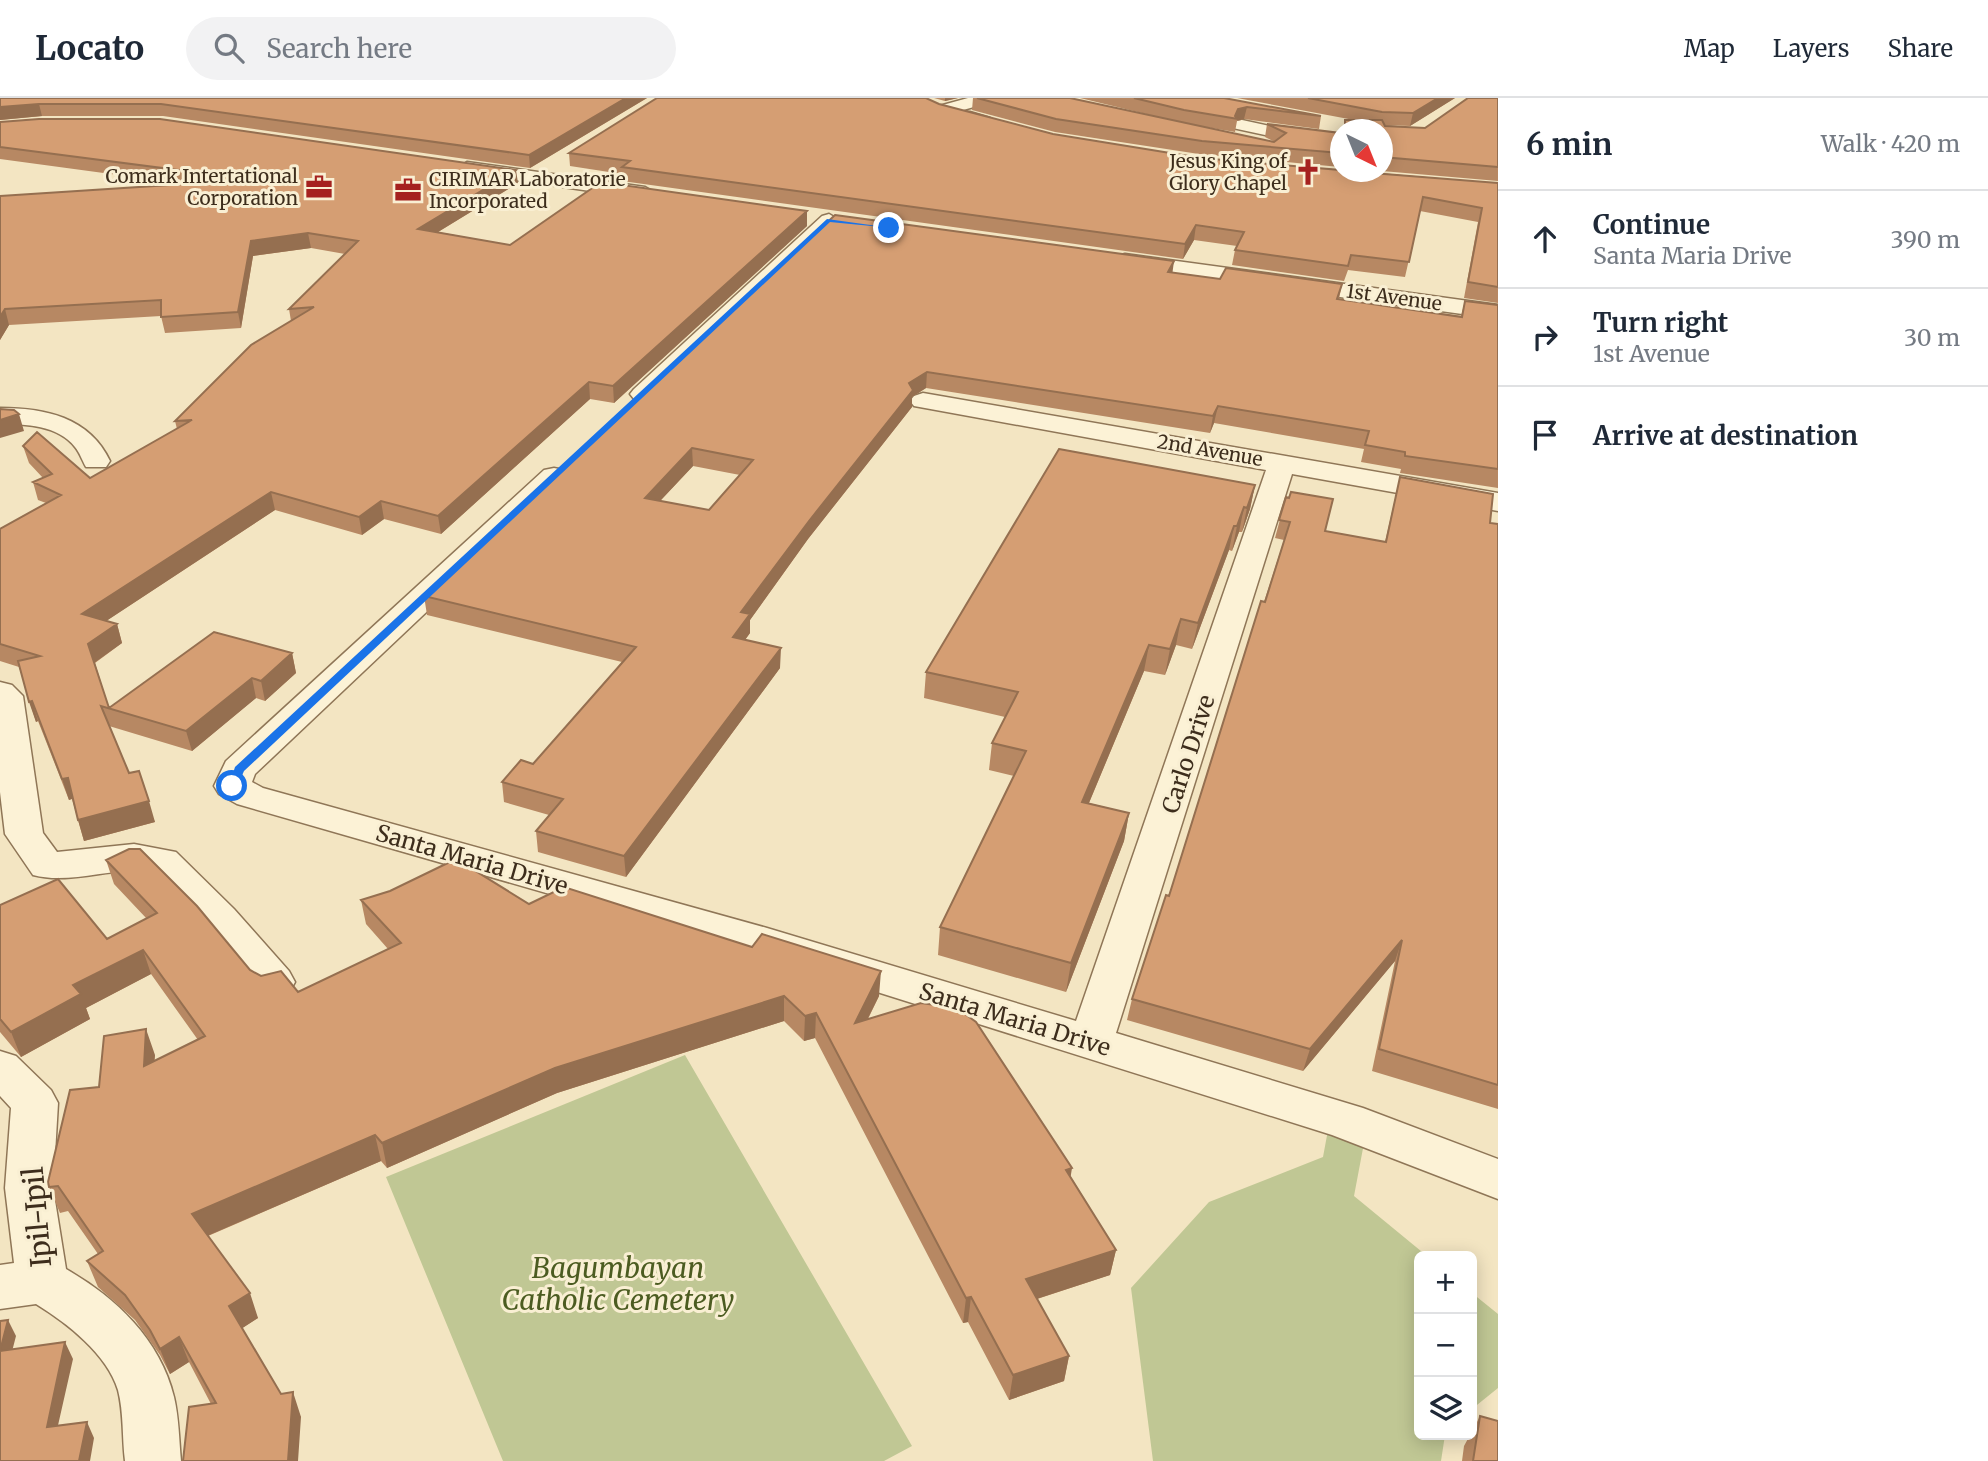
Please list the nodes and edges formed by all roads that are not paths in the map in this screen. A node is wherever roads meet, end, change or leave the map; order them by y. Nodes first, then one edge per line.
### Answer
1 (986, 98) edge
2 (1117, 98) edge
3 (1195, 98) edge
4 (1103, 112) edge
5 (1330, 122) edge
6 (1003, 127) edge
7 (1330, 138) edge
8 (1272, 146) edge
9 (558, 163) dead end
10 (446, 165) edge
11 (535, 177) junction
12 (659, 196) edge
13 (800, 216) edge
14 (1107, 258) edge
15 (1498, 312) edge
16 (923, 401) dead end
17 (620, 415) edge
18 (0, 416) edge
19 (579, 453) edge
20 (96, 461) dead end
21 (1282, 463) junction
22 (1498, 502) edge
23 (0, 692) edge
24 (6, 749) edge
25 (12, 840) edge
26 (274, 982) edge
27 (1091, 1043) junction
28 (0, 1068) edge
29 (1498, 1179) edge
30 (21, 1284) edge
31 (153, 1461) edge

1 - 6 street
2 - 7 street
3 - 5 street
4 - 8 street
9 - 11 street
10 - 11 street
11 - 12 street
13 - 17 street
14 - 15 street, 1st Avenue
16 - 21 street, 2nd Avenue
18 - 20 street
19 - 27 street, Santa Maria Drive
21 - 22 street, 2nd Avenue
21 - 27 street, Carlo Drive
23 - 24 street
24 - 25 street
25 - 26 street
27 - 29 street, Santa Maria Drive
28 - 30 street, Ipil-Ipil
30 - 31 street, Ipil-Ipil

